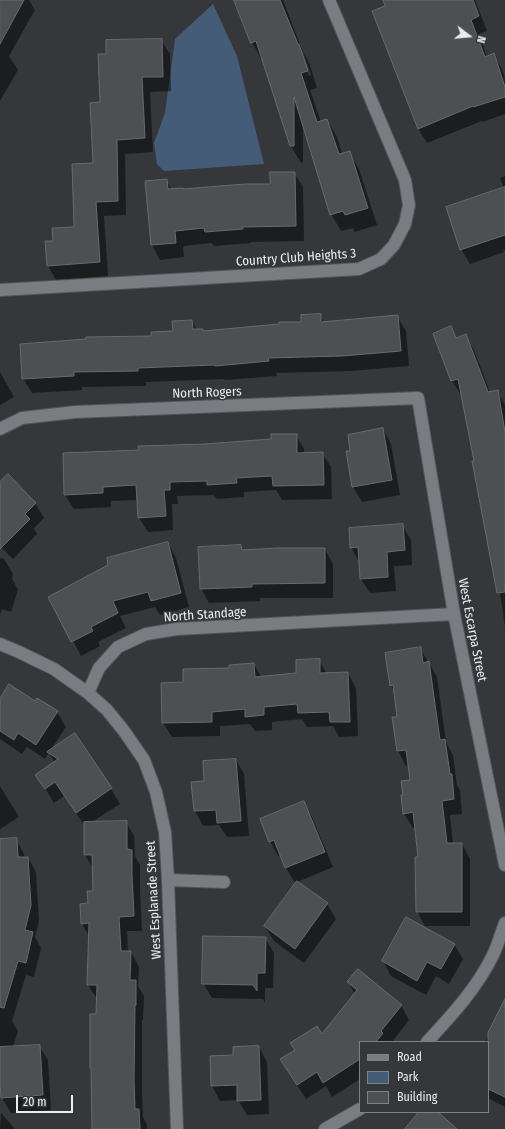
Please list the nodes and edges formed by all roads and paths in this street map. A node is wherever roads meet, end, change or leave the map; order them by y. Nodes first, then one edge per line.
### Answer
1 (329, 0) edge
2 (0, 290) edge
3 (418, 398) joint
4 (0, 429) edge
5 (454, 614) junction
6 (0, 644) edge
7 (88, 693) junction
8 (505, 866) edge
9 (168, 880) junction
10 (224, 882) dead end
11 (505, 923) edge
12 (428, 1041) edge
13 (359, 1110) edge
14 (177, 1129) edge
15 (325, 1129) edge

1 - 2 street, Country Club Heights 3
3 - 4 street, North Rogers
3 - 5 street, West Escarpa Street
5 - 7 street, North Standage
5 - 8 street, West Escarpa Street
6 - 7 street
7 - 9 street, West Esplanade Street
9 - 10 street
9 - 14 street, West Esplanade Street
11 - 12 street
13 - 15 street

